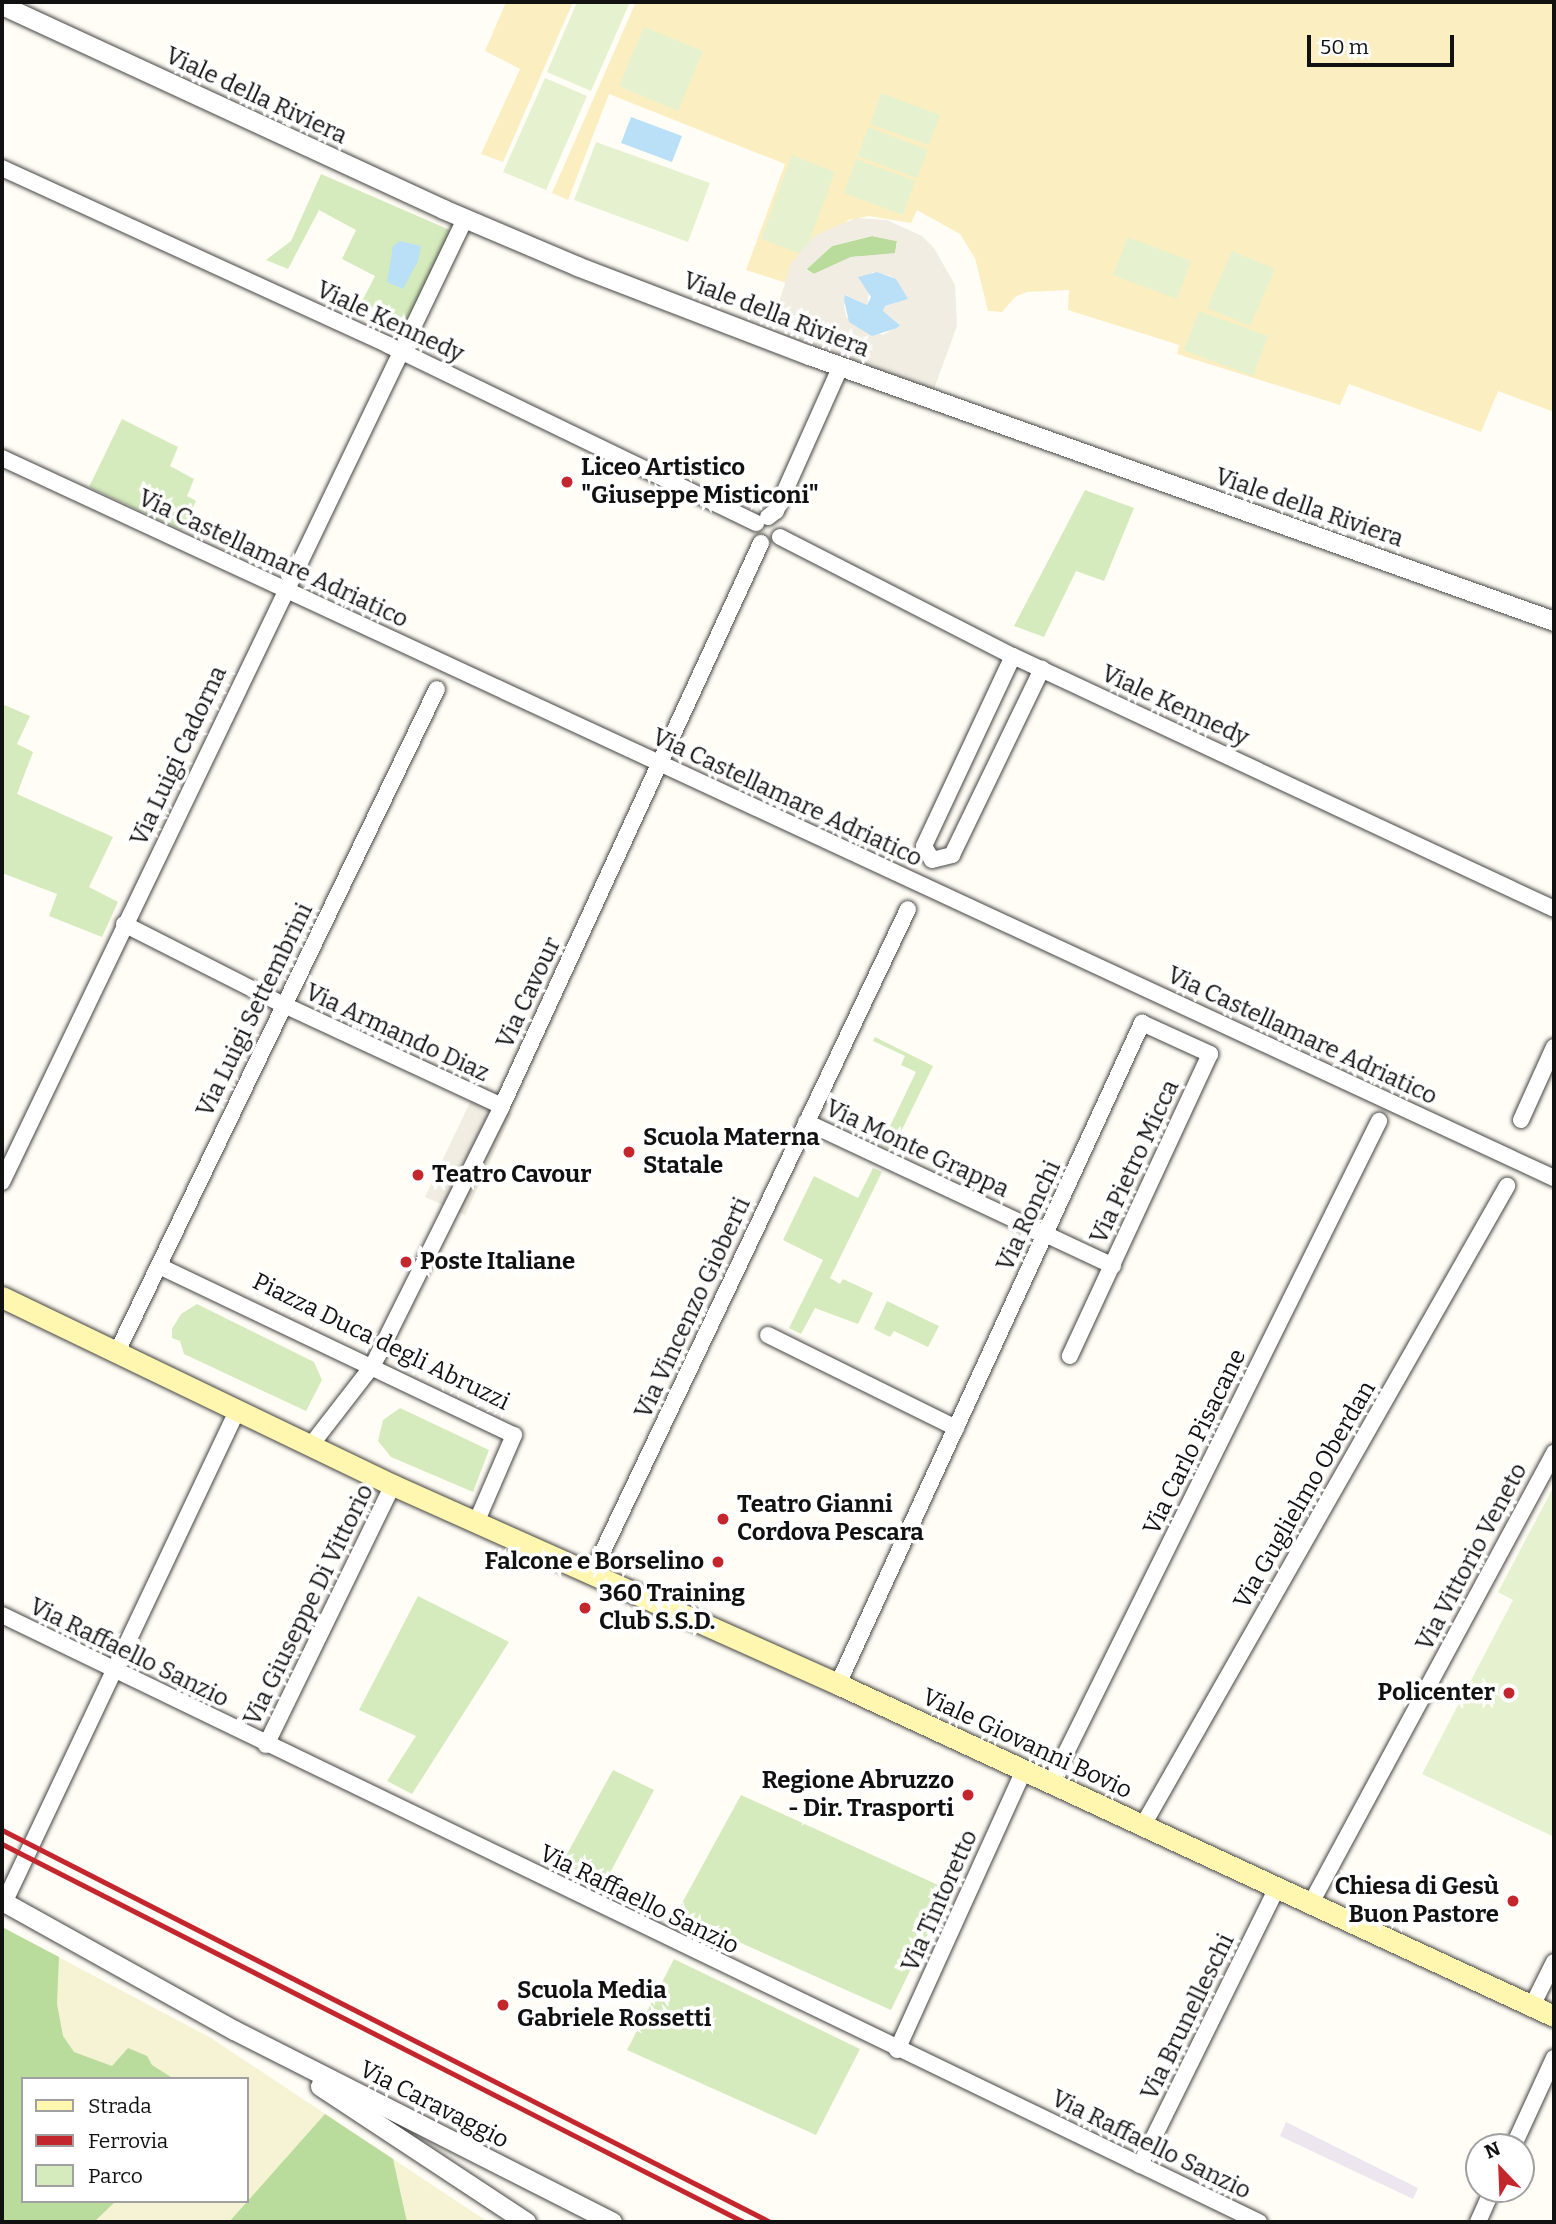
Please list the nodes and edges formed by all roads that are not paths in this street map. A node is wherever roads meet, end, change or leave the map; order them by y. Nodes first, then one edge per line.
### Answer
1 (2, 5) edge
2 (2, 168) edge
3 (465, 219) junction
4 (402, 352) junction
5 (841, 366) junction
6 (2, 458) edge
7 (762, 520) junction
8 (780, 537) junction
9 (761, 543) junction
10 (285, 590) junction
11 (1554, 621) edge
12 (1013, 656) junction
13 (1042, 669) junction
14 (436, 688) dead end
15 (659, 764) junction
16 (908, 909) dead end
17 (1554, 909) edge
18 (124, 924) junction
19 (282, 1004) junction
20 (1142, 1023) joint
21 (1554, 1046) edge
22 (502, 1106) junction
23 (1521, 1120) dead end
24 (1379, 1121) dead end
25 (806, 1122) junction
26 (1554, 1178) edge
27 (2, 1182) edge
28 (1507, 1186) dead end
29 (1046, 1235) junction
30 (159, 1266) junction
31 (1113, 1266) junction
32 (2, 1297) edge
33 (768, 1335) dead end
34 (117, 1352) junction
35 (1070, 1356) dead end
36 (373, 1366) junction
37 (237, 1411) junction
38 (956, 1428) junction
39 (311, 1445) junction
40 (1554, 1453) edge
41 (393, 1485) junction
42 (476, 1523) junction
43 (592, 1574) junction
44 (2, 1615) edge
45 (115, 1671) junction
46 (838, 1684) junction
47 (265, 1745) junction
48 (1024, 1770) junction
49 (1052, 1783) junction
50 (1142, 1827) junction
51 (1276, 1890) junction
52 (3, 1902) edge
53 (1310, 1905) junction
54 (1554, 1962) edge
55 (1532, 2006) junction
56 (1554, 2016) edge
57 (234, 2030) junction
58 (897, 2050) junction
59 (1554, 2058) edge
60 (1519, 2133) edge
61 (1140, 2165) junction
62 (1487, 2203) edge
63 (526, 2222) edge
64 (612, 2222) edge
65 (1259, 2222) edge
66 (1478, 2222) edge

1 - 3 street, Viale della Riviera
2 - 4 street, Viale Kennedy
3 - 4 street, Via Luigi Cadorna
3 - 5 street, Viale della Riviera
4 - 7 street, Viale Kennedy
4 - 10 street, Via Luigi Cadorna
5 - 7 street
5 - 11 street, Viale della Riviera
6 - 10 street, Via Castellamare Adriatico
7 - 8 street
7 - 9 street
8 - 9 street
8 - 12 street, Viale Kennedy
9 - 15 street, Via Cavour
10 - 15 street, Via Castellamare Adriatico
10 - 18 street, Via Luigi Cadorna
12 - 13 street, Viale Kennedy
12 - 13 street
13 - 17 street, Viale Kennedy
14 - 19 street, Via Luigi Settembrini
15 - 22 street, Via Cavour
15 - 26 street, Via Castellamare Adriatico
16 - 25 street, Via Vincenzo Gioberti
18 - 19 street, Via Armando Diaz
18 - 27 street, Via Luigi Cadorna
19 - 22 street, Via Armando Diaz
19 - 30 street, Via Luigi Settembrini
20 - 29 street, Via Ronchi
20 - 31 street, Via Pietro Micca
21 - 23 street
22 - 36 street, Via Cavour
24 - 49 street, Via Carlo Pisacane
25 - 29 street, Via Monte Grappa
25 - 43 street, Via Vincenzo Gioberti
28 - 50 street, Via Guglielmo Oberdan
29 - 31 street, Via Monte Grappa
29 - 38 street, Via Ronchi
30 - 34 street, Via Luigi Settembrini
30 - 36 street, Piazza Duca degli Abruzzi
31 - 35 street, Via Pietro Micca
32 - 34 main road
33 - 38 street
34 - 37 main road
36 - 39 street, Via Cavour
36 - 42 street, Piazza Duca degli Abruzzi
37 - 39 main road
37 - 45 street
38 - 46 street, Via Ronchi
39 - 41 main road
40 - 53 street, Via Vittorio Veneto
41 - 42 main road
41 - 47 street, Via Giuseppe Di Vittorio
42 - 43 main road, Viale Giovanni Bovio
43 - 46 main road, Viale Giovanni Bovio
44 - 45 street, Via Raffaello Sanzio
45 - 47 street, Via Raffaello Sanzio
45 - 52 street
46 - 48 main road, Viale Giovanni Bovio
47 - 58 street, Via Raffaello Sanzio
48 - 49 main road, Viale Giovanni Bovio
48 - 58 street, Via Tintoretto
49 - 50 main road, Viale Giovanni Bovio
50 - 51 main road, Viale Giovanni Bovio
51 - 53 main road, Viale Giovanni Bovio
51 - 61 street, Via Brunelleschi
52 - 57 street, Via Caravaggio
53 - 55 main road, Viale Giovanni Bovio
54 - 55 street
55 - 56 main road, Viale Giovanni Bovio
57 - 63 street, Via Caravaggio
57 - 64 street, Via Caravaggio
58 - 61 street, Via Raffaello Sanzio
59 - 60 street
61 - 65 street, Via Raffaello Sanzio
62 - 66 street

